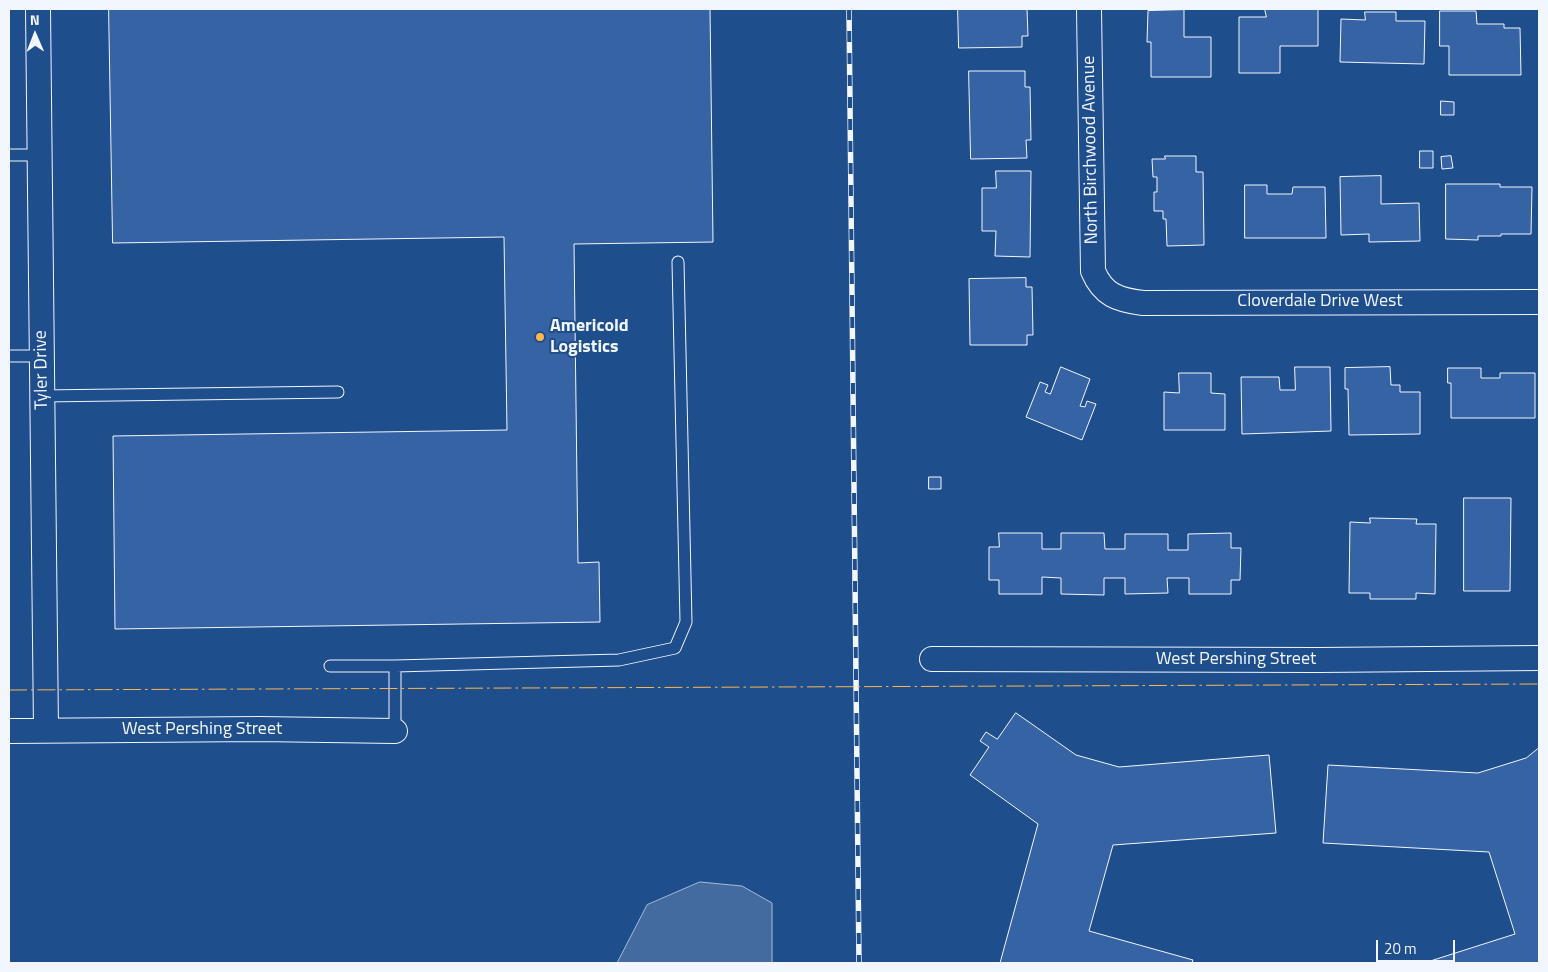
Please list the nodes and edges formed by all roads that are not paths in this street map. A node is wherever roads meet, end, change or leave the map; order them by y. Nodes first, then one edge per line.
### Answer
1 (38, 9) edge
2 (1088, 9) edge
3 (9, 155) edge
4 (40, 156) junction
5 (678, 262) dead end
6 (1104, 288) joint
7 (1539, 302) edge
8 (9, 356) edge
9 (42, 356) junction
10 (338, 392) dead end
11 (42, 396) junction
12 (1539, 658) edge
13 (932, 659) dead end
14 (330, 666) dead end
15 (395, 666) junction
16 (46, 730) junction
17 (9, 731) edge
18 (395, 731) joint

1 - 4 street, Tyler Drive
2 - 6 street, North Birchwood Avenue
3 - 4 lane
4 - 9 street, Tyler Drive
5 - 15 lane
6 - 7 street, Cloverdale Drive West
8 - 9 lane
9 - 11 street, Tyler Drive
10 - 11 lane
11 - 16 street, Tyler Drive
12 - 13 street, West Pershing Street
14 - 15 lane
15 - 18 lane
16 - 17 street, West Pershing Street
16 - 18 street, West Pershing Street

